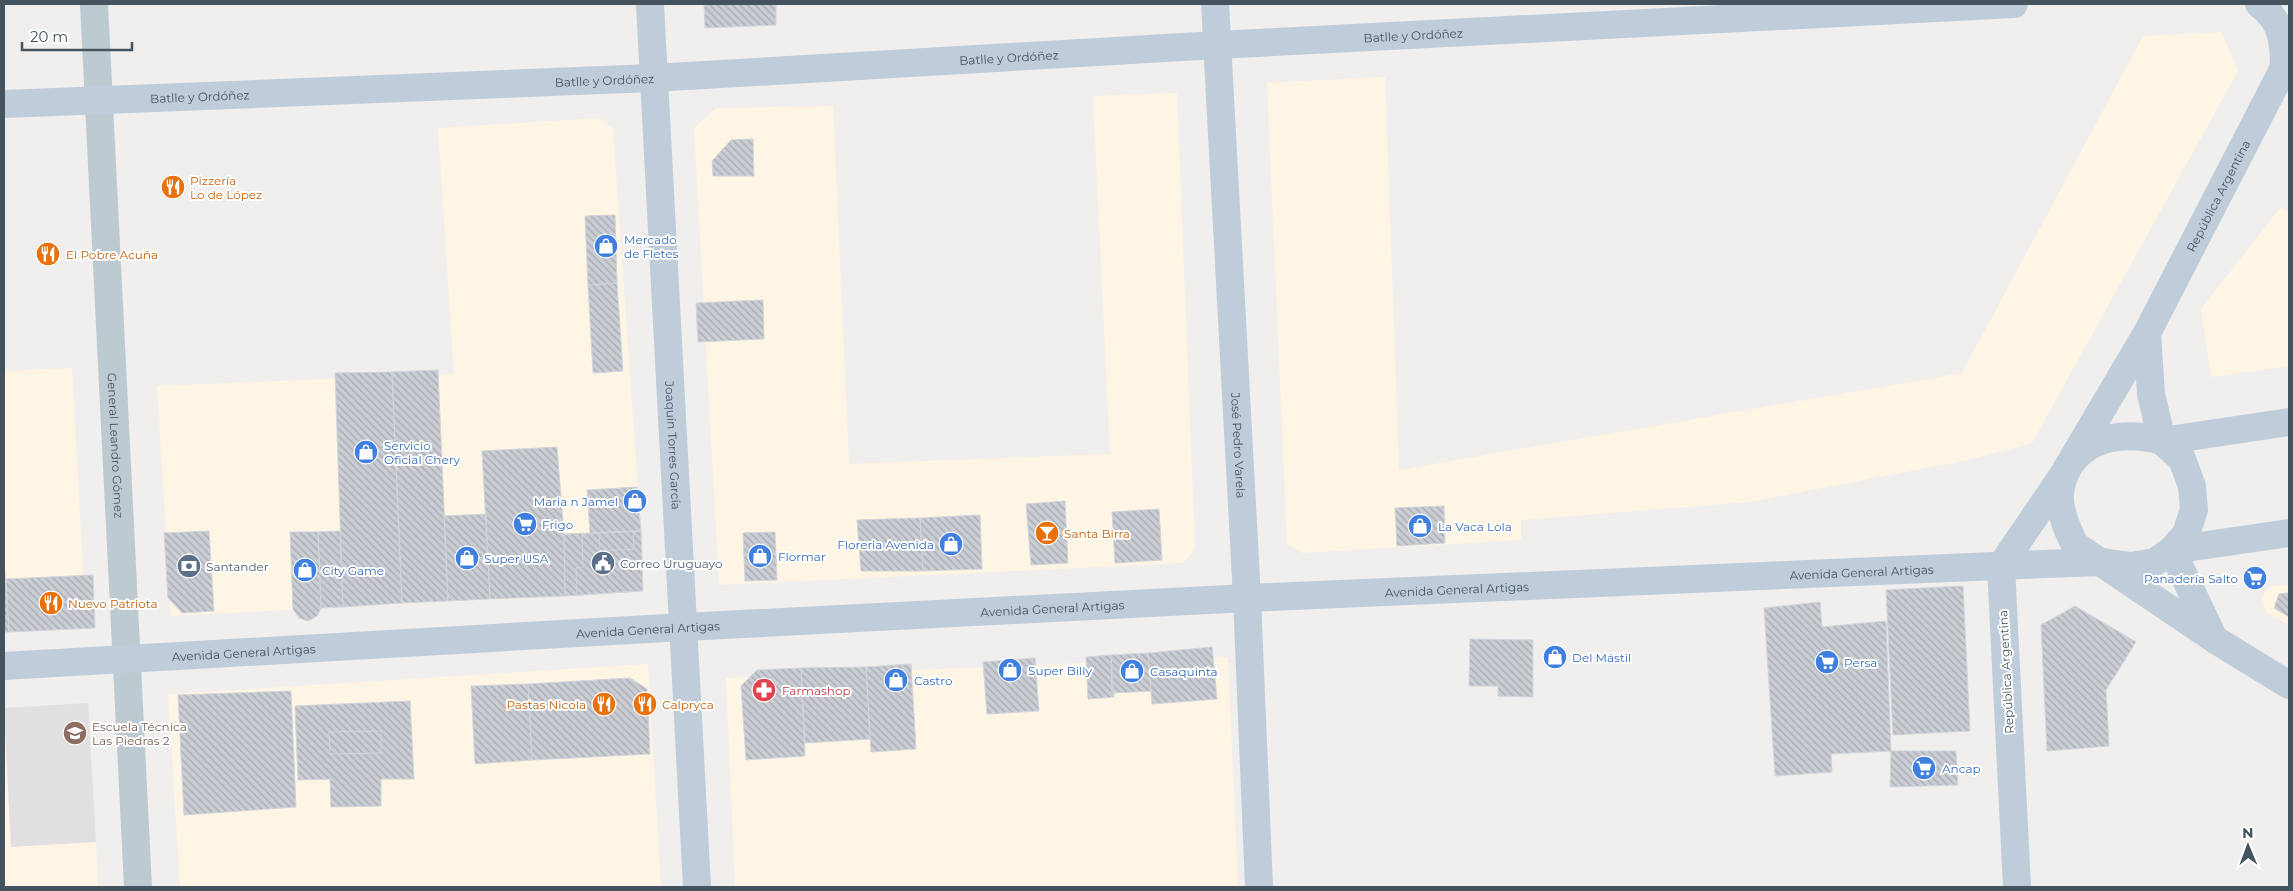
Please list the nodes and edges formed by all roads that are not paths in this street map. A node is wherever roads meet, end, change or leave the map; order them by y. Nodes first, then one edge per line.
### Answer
1 (94, 4) edge
2 (650, 4) edge
3 (1215, 4) edge
4 (2014, 4) edge
5 (2259, 4) edge
6 (1880, 7) edge
7 (1217, 45) junction
8 (2286, 65) edge
9 (653, 78) junction
10 (98, 99) junction
11 (4, 104) edge
12 (2147, 333) junction
13 (2289, 422) edge
14 (2162, 440) junction
15 (2063, 475) junction
16 (2289, 534) edge
17 (2172, 550) junction
18 (2102, 562) junction
19 (2001, 566) junction
20 (1247, 598) junction
21 (684, 627) junction
22 (2214, 639) junction
23 (126, 658) junction
24 (4, 666) edge
25 (2289, 685) edge
26 (138, 887) edge
27 (697, 887) edge
28 (1259, 887) edge
29 (2017, 887) edge

1 - 10 street, General Leandro Gómez
2 - 9 street, Joaquín Torres García
3 - 7 street, José Pedro Varela
4 - 6 street, Batlle y Ordóñez
5 - 8 street
6 - 7 street, Batlle y Ordóñez
7 - 9 street, Batlle y Ordóñez
7 - 20 street, José Pedro Varela
8 - 12 street, República Argentina
9 - 10 street, Batlle y Ordóñez
9 - 21 street, Joaquín Torres García
10 - 11 street, Batlle y Ordóñez
10 - 23 street, General Leandro Gómez
12 - 14 street
12 - 15 street, República Argentina
13 - 14 street
14 - 15 street
14 - 17 street
15 - 18 street, República Argentina
15 - 19 street, República Argentina
16 - 17 street
17 - 18 street
17 - 22 street
18 - 19 street, Avenida General Artigas
18 - 22 street, República Argentina
19 - 20 street, Avenida General Artigas
19 - 29 street, República Argentina
20 - 21 street, Avenida General Artigas
20 - 28 street, José Pedro Varela
21 - 23 street, Avenida General Artigas
21 - 27 street, Joaquín Torres García
22 - 25 street, República Argentina
23 - 24 street, Avenida General Artigas
23 - 26 street, General Leandro Gómez

